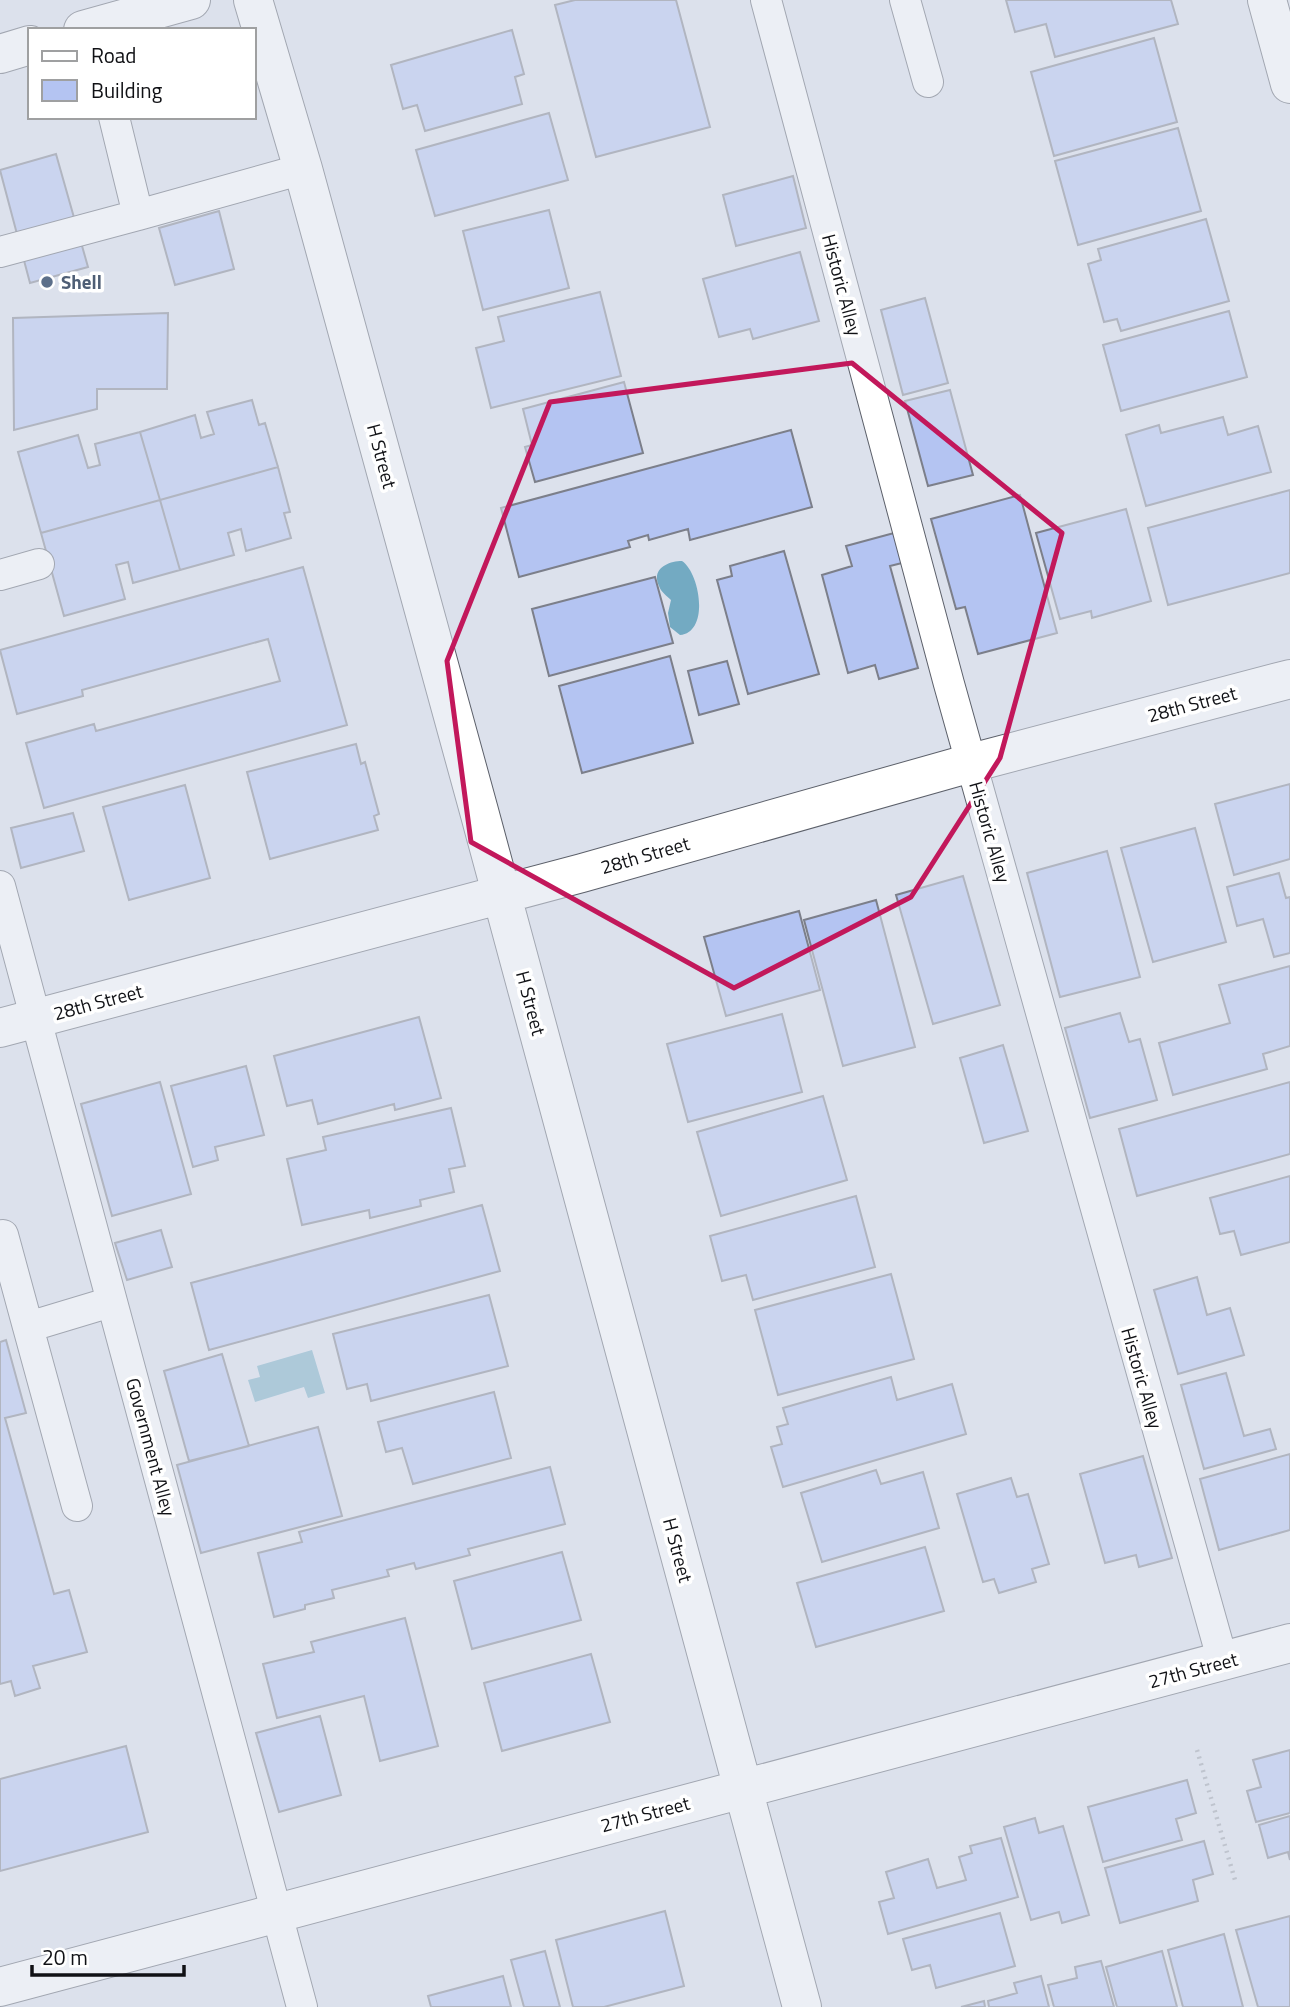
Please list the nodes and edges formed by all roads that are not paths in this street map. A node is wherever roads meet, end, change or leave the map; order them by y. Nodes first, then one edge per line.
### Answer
1 (191, 0) edge
2 (253, 0) edge
3 (766, 0) edge
4 (905, 0) edge
5 (1267, 0) edge
6 (91, 28) edge
7 (28, 46) edge
8 (0, 54) edge
9 (928, 82) dead end
10 (1290, 84) edge
11 (114, 119) edge
12 (303, 169) junction
13 (138, 215) junction
14 (0, 252) edge
15 (38, 564) dead end
16 (0, 575) edge
17 (1290, 678) edge
18 (971, 763) junction
19 (0, 886) edge
20 (502, 894) junction
21 (18, 1023) edge
22 (0, 1236) edge
23 (111, 1302) junction
24 (28, 1327) junction
25 (78, 1506) dead end
26 (1290, 1643) edge
27 (1223, 1662) junction
28 (743, 1788) junction
29 (277, 1913) junction
30 (0, 1987) edge
31 (302, 2007) edge
32 (802, 2007) edge

1 - 6 street
2 - 12 street, H Street
3 - 18 lane, Historic Alley
4 - 9 lane
5 - 10 street
7 - 8 street
11 - 13 lane
12 - 13 lane
12 - 20 street, H Street
13 - 14 lane
15 - 16 lane
17 - 18 street, 28th Street
18 - 20 street, 28th Street
18 - 27 lane, Historic Alley
19 - 21 lane, Government Alley
20 - 21 street, 28th Street
20 - 28 street, H Street
21 - 23 lane, Government Alley
22 - 24 lane
23 - 24 lane
23 - 29 lane, Government Alley
24 - 25 lane
26 - 27 street, 27th Street
27 - 28 street, 27th Street
28 - 29 street, 27th Street
28 - 32 street, H Street
29 - 30 street, 27th Street
29 - 31 lane, Government Alley

